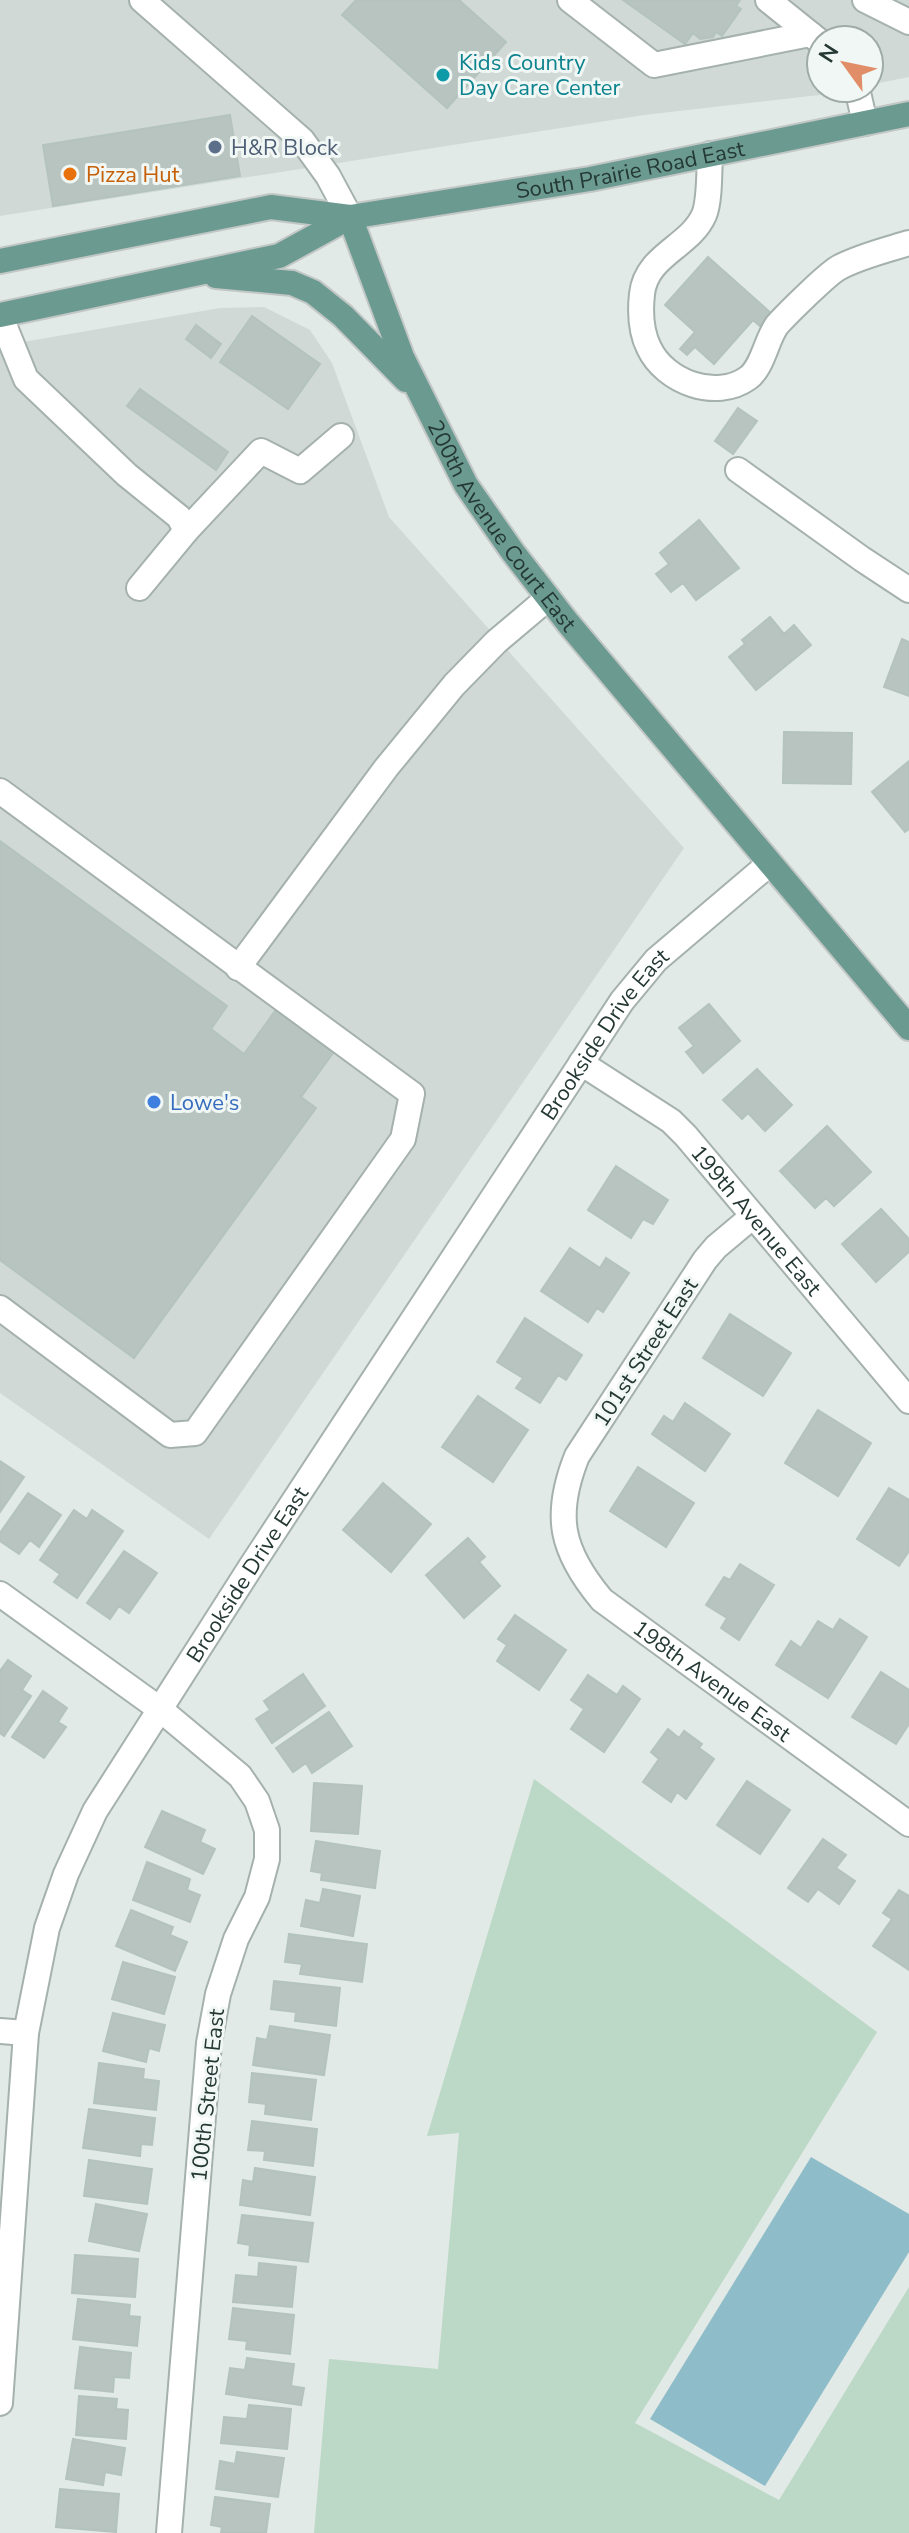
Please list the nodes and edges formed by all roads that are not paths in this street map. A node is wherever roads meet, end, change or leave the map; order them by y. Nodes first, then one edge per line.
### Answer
1 (142, 0) edge
2 (768, 0) edge
3 (865, 0) edge
4 (571, 1) edge
5 (909, 22) edge
6 (805, 30) edge
7 (805, 41) edge
8 (861, 104) edge
9 (909, 114) edge
10 (865, 123) junction
11 (710, 154) junction
12 (350, 217) junction
13 (909, 243) edge
14 (0, 261) edge
15 (198, 273) junction
16 (0, 315) edge
17 (422, 397) junction
18 (341, 436) dead end
19 (738, 470) dead end
20 (186, 531) junction
21 (139, 588) dead end
22 (909, 590) edge
23 (548, 598) junction
24 (0, 791) edge
25 (769, 864) junction
26 (238, 968) junction
27 (909, 1028) edge
28 (581, 1063) junction
29 (753, 1216) junction
30 (0, 1308) edge
31 (909, 1401) edge
32 (564, 1505) joint
33 (0, 1594) edge
34 (161, 1710) junction
35 (909, 1824) edge
36 (0, 2031) edge
37 (26, 2033) junction
38 (0, 2403) edge
39 (169, 2533) edge

1 - 12 street, 200th Avenue Court East
2 - 6 street
3 - 5 street
4 - 7 street
8 - 10 street
9 - 10 main road, South Prairie Road East
10 - 11 main road, South Prairie Road East
11 - 12 main road, South Prairie Road East
11 - 13 street
12 - 14 main road, South Prairie Road East
12 - 15 main road, South Prairie Road East
12 - 17 main road, 200th Avenue Court East
15 - 16 main road, South Prairie Road East
15 - 17 main road
16 - 20 street
17 - 23 main road, 200th Avenue Court East
18 - 20 street
19 - 22 street
20 - 21 street
23 - 25 main road, 200th Avenue Court East
23 - 26 street
24 - 26 street
25 - 27 main road, 200th Avenue Court East
25 - 28 street, Brookside Drive East
26 - 30 street
28 - 29 street, 199th Avenue East
28 - 34 street, Brookside Drive East
29 - 31 street, 199th Avenue East
29 - 32 street, 101st Street East
32 - 35 street, 198th Avenue East
33 - 34 street, 100th Street East
34 - 37 street, Brookside Drive East
34 - 39 street, 100th Street East
36 - 37 street
37 - 38 street, Brookside Drive East

